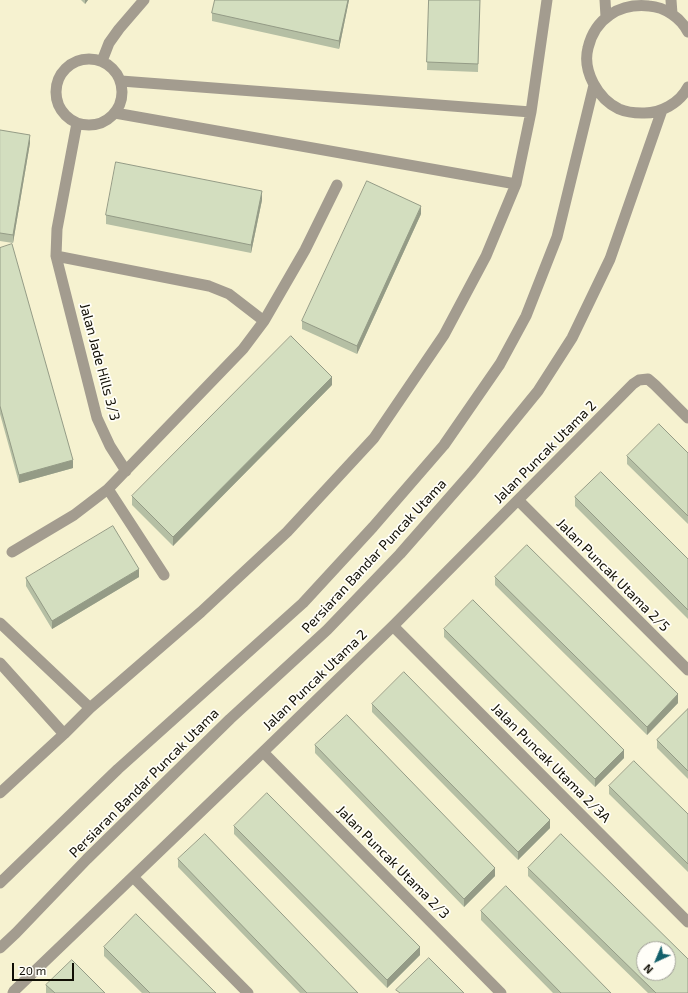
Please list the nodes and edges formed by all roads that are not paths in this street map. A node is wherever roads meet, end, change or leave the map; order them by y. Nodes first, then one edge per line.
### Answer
1 (144, 0) edge
2 (547, 0) edge
3 (605, 0) edge
4 (671, 0) edge
5 (672, 14) junction
6 (606, 17) junction
7 (688, 32) edge
8 (102, 61) junction
9 (121, 81) junction
10 (594, 85) junction
11 (688, 87) edge
12 (688, 100) edge
13 (676, 102) junction
14 (662, 110) junction
15 (531, 112) junction
16 (115, 114) junction
17 (77, 123) junction
18 (516, 184) junction
19 (337, 185) dead end
20 (56, 256) junction
21 (264, 321) junction
22 (688, 418) edge
23 (126, 471) junction
24 (108, 489) junction
25 (518, 500) junction
26 (12, 552) dead end
27 (164, 575) dead end
28 (0, 623) edge
29 (393, 626) junction
30 (0, 663) edge
31 (688, 670) edge
32 (90, 708) junction
33 (64, 734) junction
34 (263, 752) junction
35 (0, 793) edge
36 (133, 877) junction
37 (0, 883) edge
38 (688, 922) edge
39 (16, 933) junction
40 (0, 948) edge
41 (0, 951) edge
42 (13, 993) edge
43 (248, 993) edge
44 (501, 993) edge

1 - 8 street
2 - 15 street
3 - 6 street
4 - 5 street
5 - 6 street
5 - 7 street
6 - 10 street
8 - 9 street
8 - 17 street
9 - 15 street
9 - 16 street
10 - 14 street
10 - 37 street, Persiaran Bandar Puncak Utama
11 - 13 street
12 - 13 street
13 - 14 street
14 - 39 street, Persiaran Bandar Puncak Utama
15 - 18 street
16 - 17 street
16 - 18 street
17 - 20 street, Jalan Jade Hills 3/3
18 - 32 street
19 - 21 street
20 - 21 street
20 - 23 street, Jalan Jade Hills 3/3
21 - 23 street
22 - 25 street, Jalan Puncak Utama 2
23 - 24 street
24 - 26 street
24 - 27 street
25 - 29 street, Jalan Puncak Utama 2
25 - 31 street, Jalan Puncak Utama 2/5
28 - 32 street
29 - 34 street, Jalan Puncak Utama 2
29 - 38 street, Jalan Puncak Utama 2/3A
30 - 33 street
32 - 33 street
33 - 35 street
34 - 36 street, Jalan Puncak Utama 2
34 - 44 street, Jalan Puncak Utama 2/3
36 - 42 street, Jalan Puncak Utama 2
36 - 43 street
39 - 40 street, Persiaran Bandar Puncak Utama
39 - 41 street

